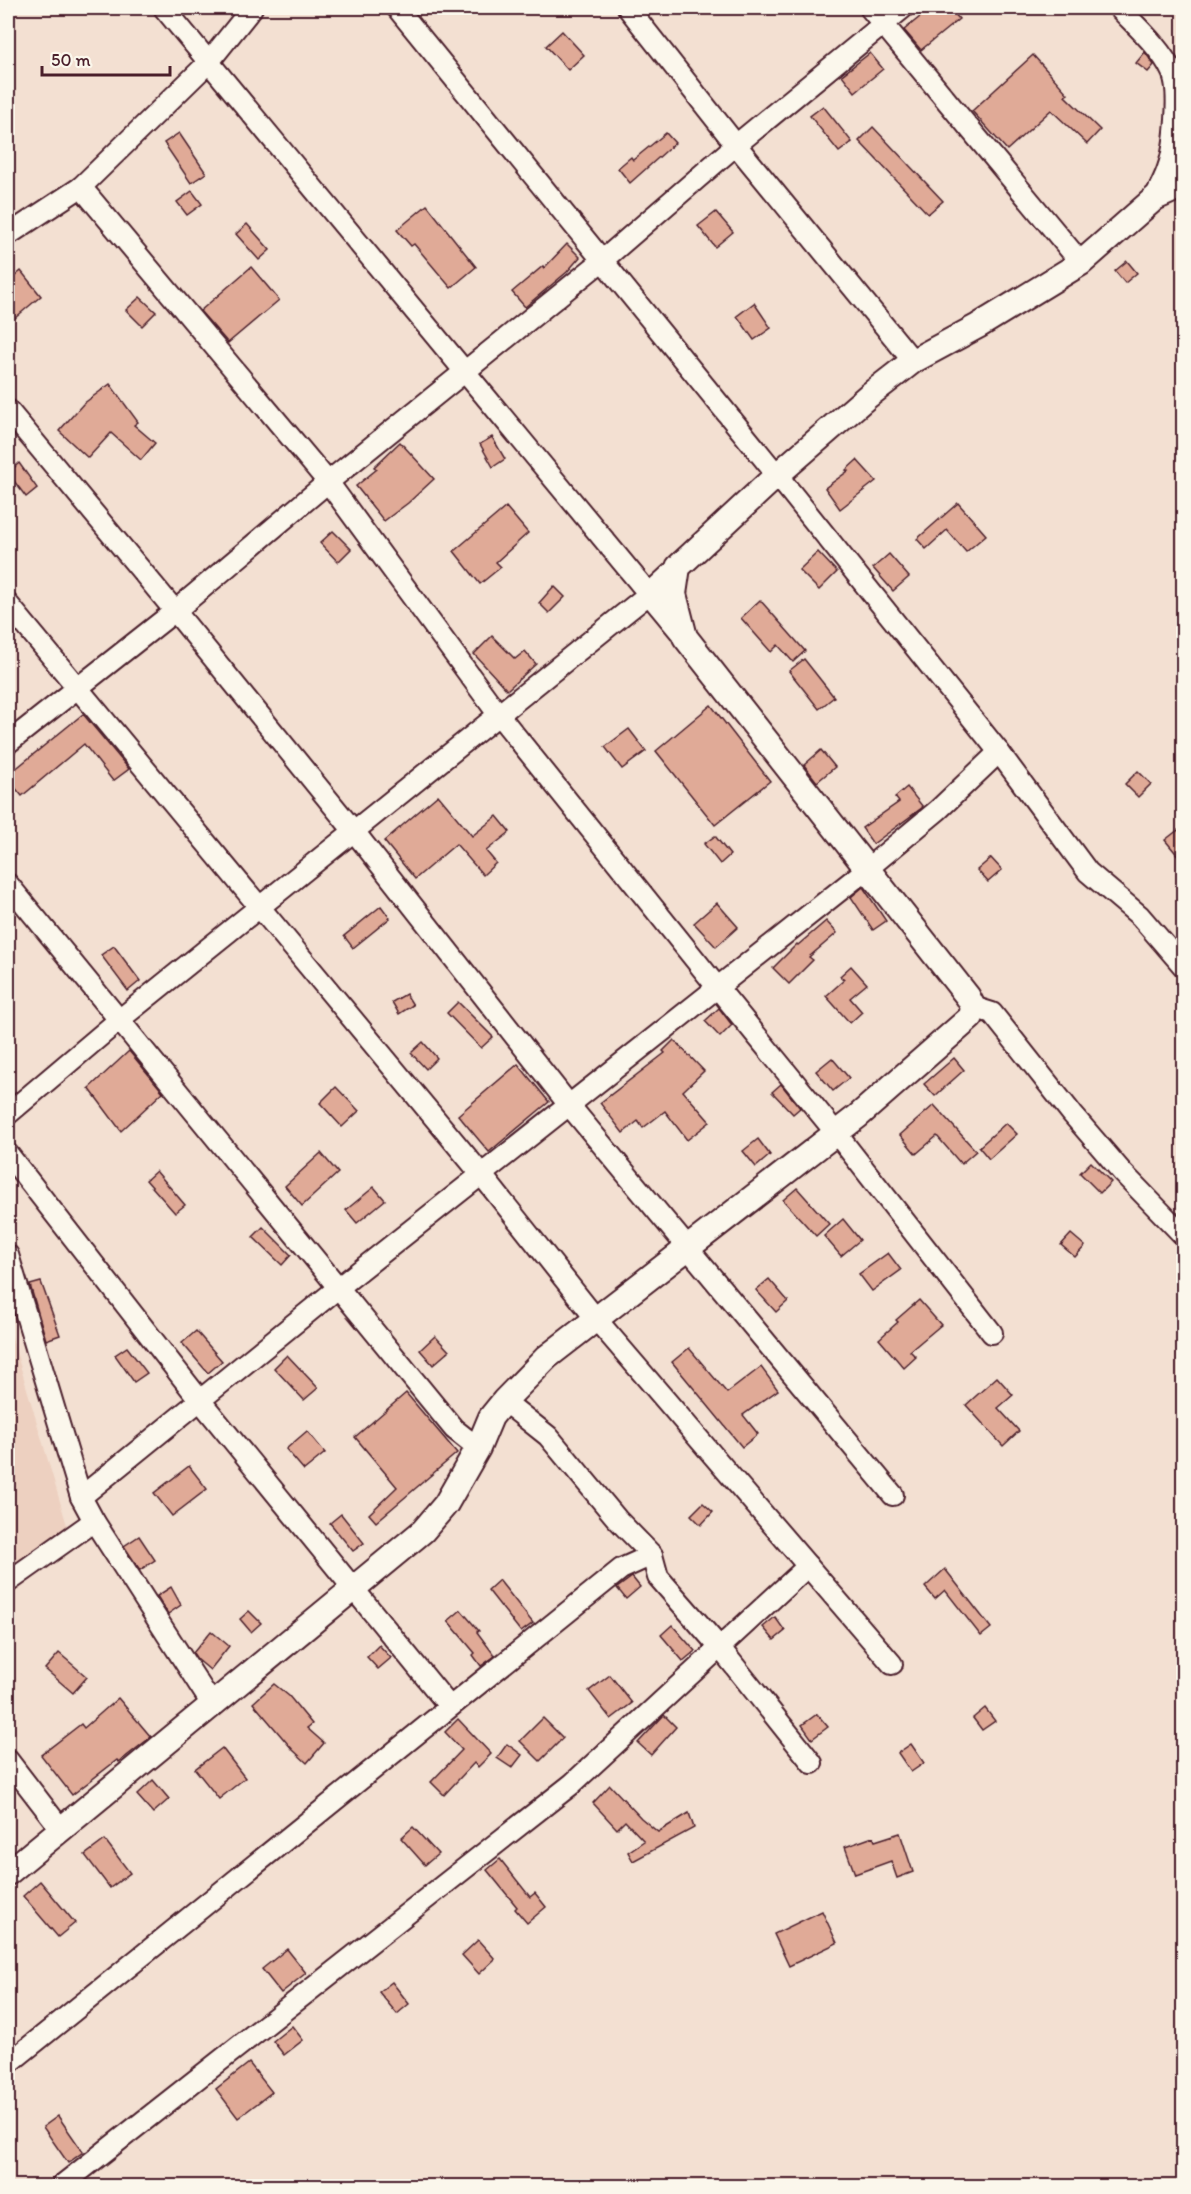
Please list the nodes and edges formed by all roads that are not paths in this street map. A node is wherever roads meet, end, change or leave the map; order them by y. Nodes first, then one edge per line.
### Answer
1 (164, 8) edge
2 (252, 8) edge
3 (397, 8) edge
4 (628, 8) edge
5 (870, 8) edge
6 (903, 8) edge
7 (1119, 8) edge
8 (882, 24) junction
9 (208, 63) junction
10 (1178, 80) edge
11 (736, 145) junction
12 (1184, 185) edge
13 (81, 188) junction
14 (1155, 198) junction
15 (8, 236) edge
16 (603, 260) junction
17 (1081, 263) junction
18 (913, 361) junction
19 (465, 370) junction
20 (8, 410) edge
21 (777, 475) junction
22 (328, 482) junction
23 (678, 567) junction
24 (650, 593) junction
25 (8, 604) edge
26 (175, 611) junction
27 (685, 637) junction
28 (75, 688) junction
29 (498, 714) junction
30 (8, 743) edge
31 (999, 752) junction
32 (353, 830) junction
33 (867, 869) junction
34 (8, 884) edge
35 (258, 908) junction
36 (1184, 967) edge
37 (717, 987) junction
38 (973, 1007) junction
39 (119, 1020) junction
40 (569, 1105) junction
41 (8, 1114) edge
42 (836, 1133) junction
43 (8, 1154) edge
44 (481, 1174) junction
45 (1184, 1236) edge
46 (688, 1248) junction
47 (8, 1255) edge
48 (338, 1288) junction
49 (596, 1319) junction
50 (992, 1333) dead end
51 (200, 1399) junction
52 (504, 1401) junction
53 (478, 1448) junction
54 (893, 1495) dead end
55 (81, 1497) junction
56 (94, 1521) junction
57 (652, 1555) junction
58 (808, 1566) junction
59 (8, 1582) edge
60 (353, 1588) junction
61 (721, 1649) junction
62 (892, 1664) dead end
63 (213, 1706) junction
64 (449, 1706) junction
65 (8, 1760) edge
66 (812, 1763) dead end
67 (61, 1829) junction
68 (8, 1874) edge
69 (8, 2064) edge
70 (61, 2187) edge

1 - 9 street
2 - 9 street
3 - 16 street
4 - 11 street
5 - 8 street
6 - 8 street
7 - 10 street
8 - 11 street
8 - 17 street
9 - 13 street
9 - 19 street
10 - 14 street
11 - 16 street
11 - 18 street
12 - 14 street
13 - 15 street
13 - 22 street
14 - 17 street
16 - 19 street
16 - 21 street
17 - 18 street
18 - 21 street
19 - 22 street
19 - 24 street
20 - 26 street
21 - 23 street
21 - 31 street
22 - 26 street
22 - 29 street
23 - 24 street
23 - 27 street
24 - 27 street
24 - 29 street
25 - 28 street
26 - 28 street
26 - 32 street
27 - 33 street
28 - 30 street
28 - 35 street
29 - 32 street
29 - 37 street
31 - 33 street
31 - 36 street
32 - 35 street
32 - 40 street
33 - 37 street
33 - 38 street
34 - 39 street
35 - 39 street
35 - 44 street
37 - 40 street
37 - 42 street
38 - 42 street
38 - 45 street
39 - 41 street
39 - 48 street
40 - 44 street
40 - 46 street
42 - 46 street
42 - 50 street
43 - 51 street
44 - 48 street
44 - 49 street
46 - 49 street
46 - 54 street
47 - 55 street
48 - 51 street
48 - 53 street
49 - 52 street
49 - 58 street
51 - 55 street
51 - 60 street
52 - 53 street
52 - 57 street
53 - 60 street
55 - 56 street
56 - 59 street
56 - 63 street
57 - 61 street
57 - 64 street
58 - 61 street
58 - 62 street
60 - 63 street
60 - 64 street
61 - 66 street
61 - 70 street
63 - 67 street
64 - 69 street
65 - 67 street
67 - 68 street

